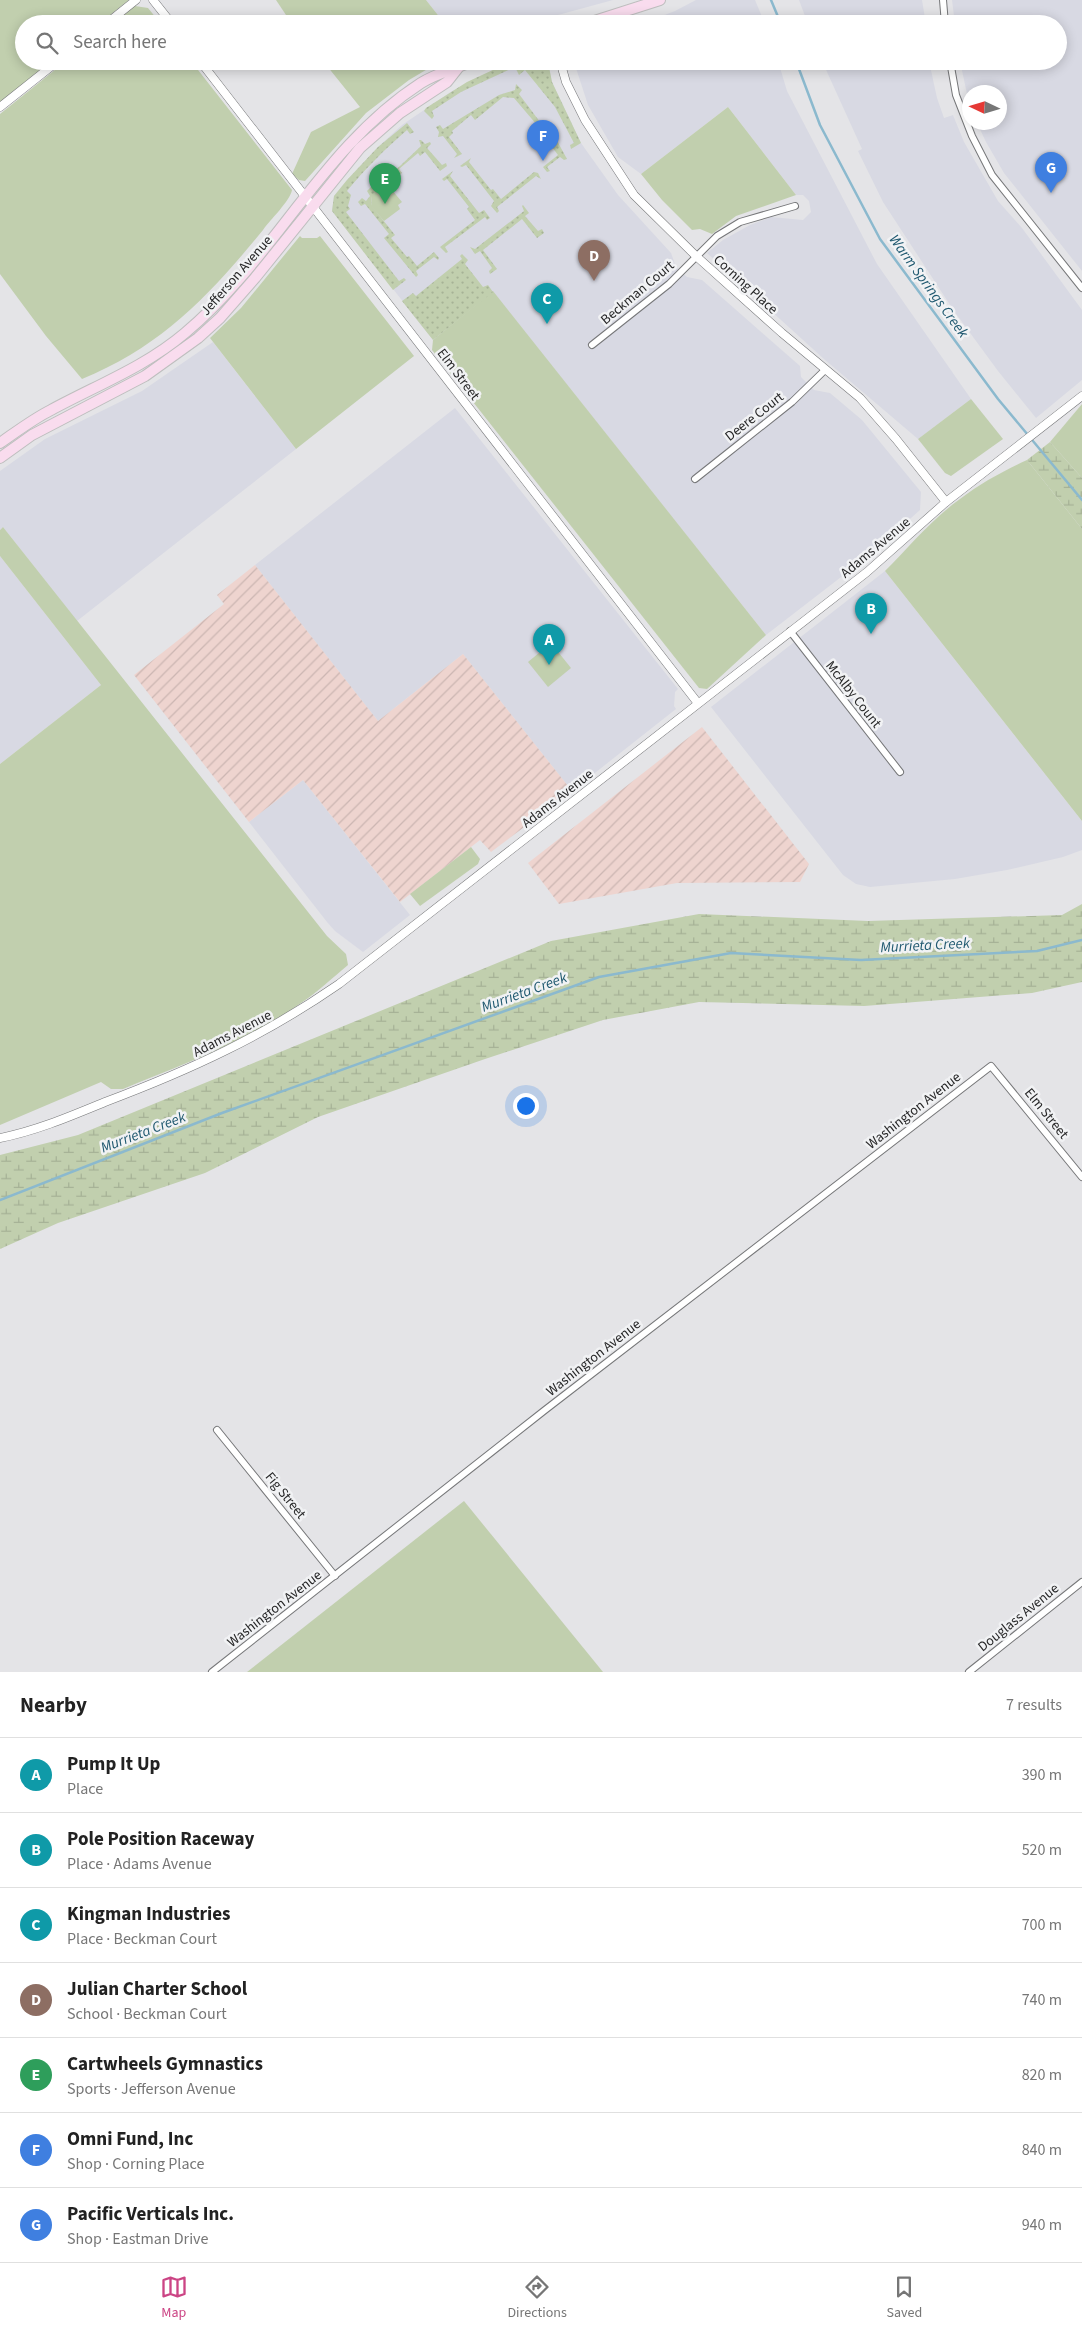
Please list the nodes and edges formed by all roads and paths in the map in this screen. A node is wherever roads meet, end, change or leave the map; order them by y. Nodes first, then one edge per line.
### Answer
1 (136, 0) edge
2 (153, 0) edge
3 (660, 0) edge
4 (943, 0) edge
5 (117, 15) edge
6 (165, 15) edge
7 (617, 15) edge
8 (944, 15) edge
9 (47, 70) edge
10 (207, 70) edge
11 (449, 70) edge
12 (456, 70) edge
13 (563, 70) edge
14 (952, 70) edge
15 (0, 107) edge
16 (304, 196) junction
17 (795, 206) dead end
18 (312, 207) junction
19 (696, 256) junction
20 (1082, 288) edge
21 (185, 334) junction
22 (592, 346) dead end
23 (825, 370) junction
24 (145, 376) junction
25 (1082, 396) edge
26 (0, 443) edge
27 (0, 458) edge
28 (695, 479) dead end
29 (946, 502) junction
30 (790, 631) junction
31 (697, 702) junction
32 (900, 772) dead end
33 (991, 1066) joint
34 (0, 1138) edge
35 (1082, 1178) edge
36 (217, 1430) dead end
37 (334, 1576) junction
38 (1082, 1582) edge
39 (212, 1672) edge
40 (969, 1672) edge

1 - 5 street
2 - 6 street
3 - 7 main road
4 - 8 street
9 - 15 street
10 - 16 street, Elm Street
11 - 16 main road, Jefferson Avenue
12 - 18 main road, Jefferson Avenue
13 - 19 street, Corning Place
14 - 20 street
16 - 18 street, Elm Street
16 - 21 main road, Jefferson Avenue
17 - 19 street, Beckman Court
18 - 24 main road, Jefferson Avenue
18 - 31 street, Elm Street
19 - 22 street, Beckman Court
19 - 23 street, Corning Place
21 - 24 main road
21 - 26 main road, Jefferson Avenue
23 - 28 street, Deere Court
23 - 29 street, Corning Place
24 - 27 main road, Jefferson Avenue
25 - 29 street, Adams Avenue
29 - 30 street, Adams Avenue
30 - 31 street, Adams Avenue
30 - 32 street, McAlby Count
31 - 34 street, Adams Avenue
33 - 35 street, Elm Street
33 - 37 street, Washington Avenue
36 - 37 street, Fig Street
37 - 39 street, Washington Avenue
38 - 40 street, Douglass Avenue

